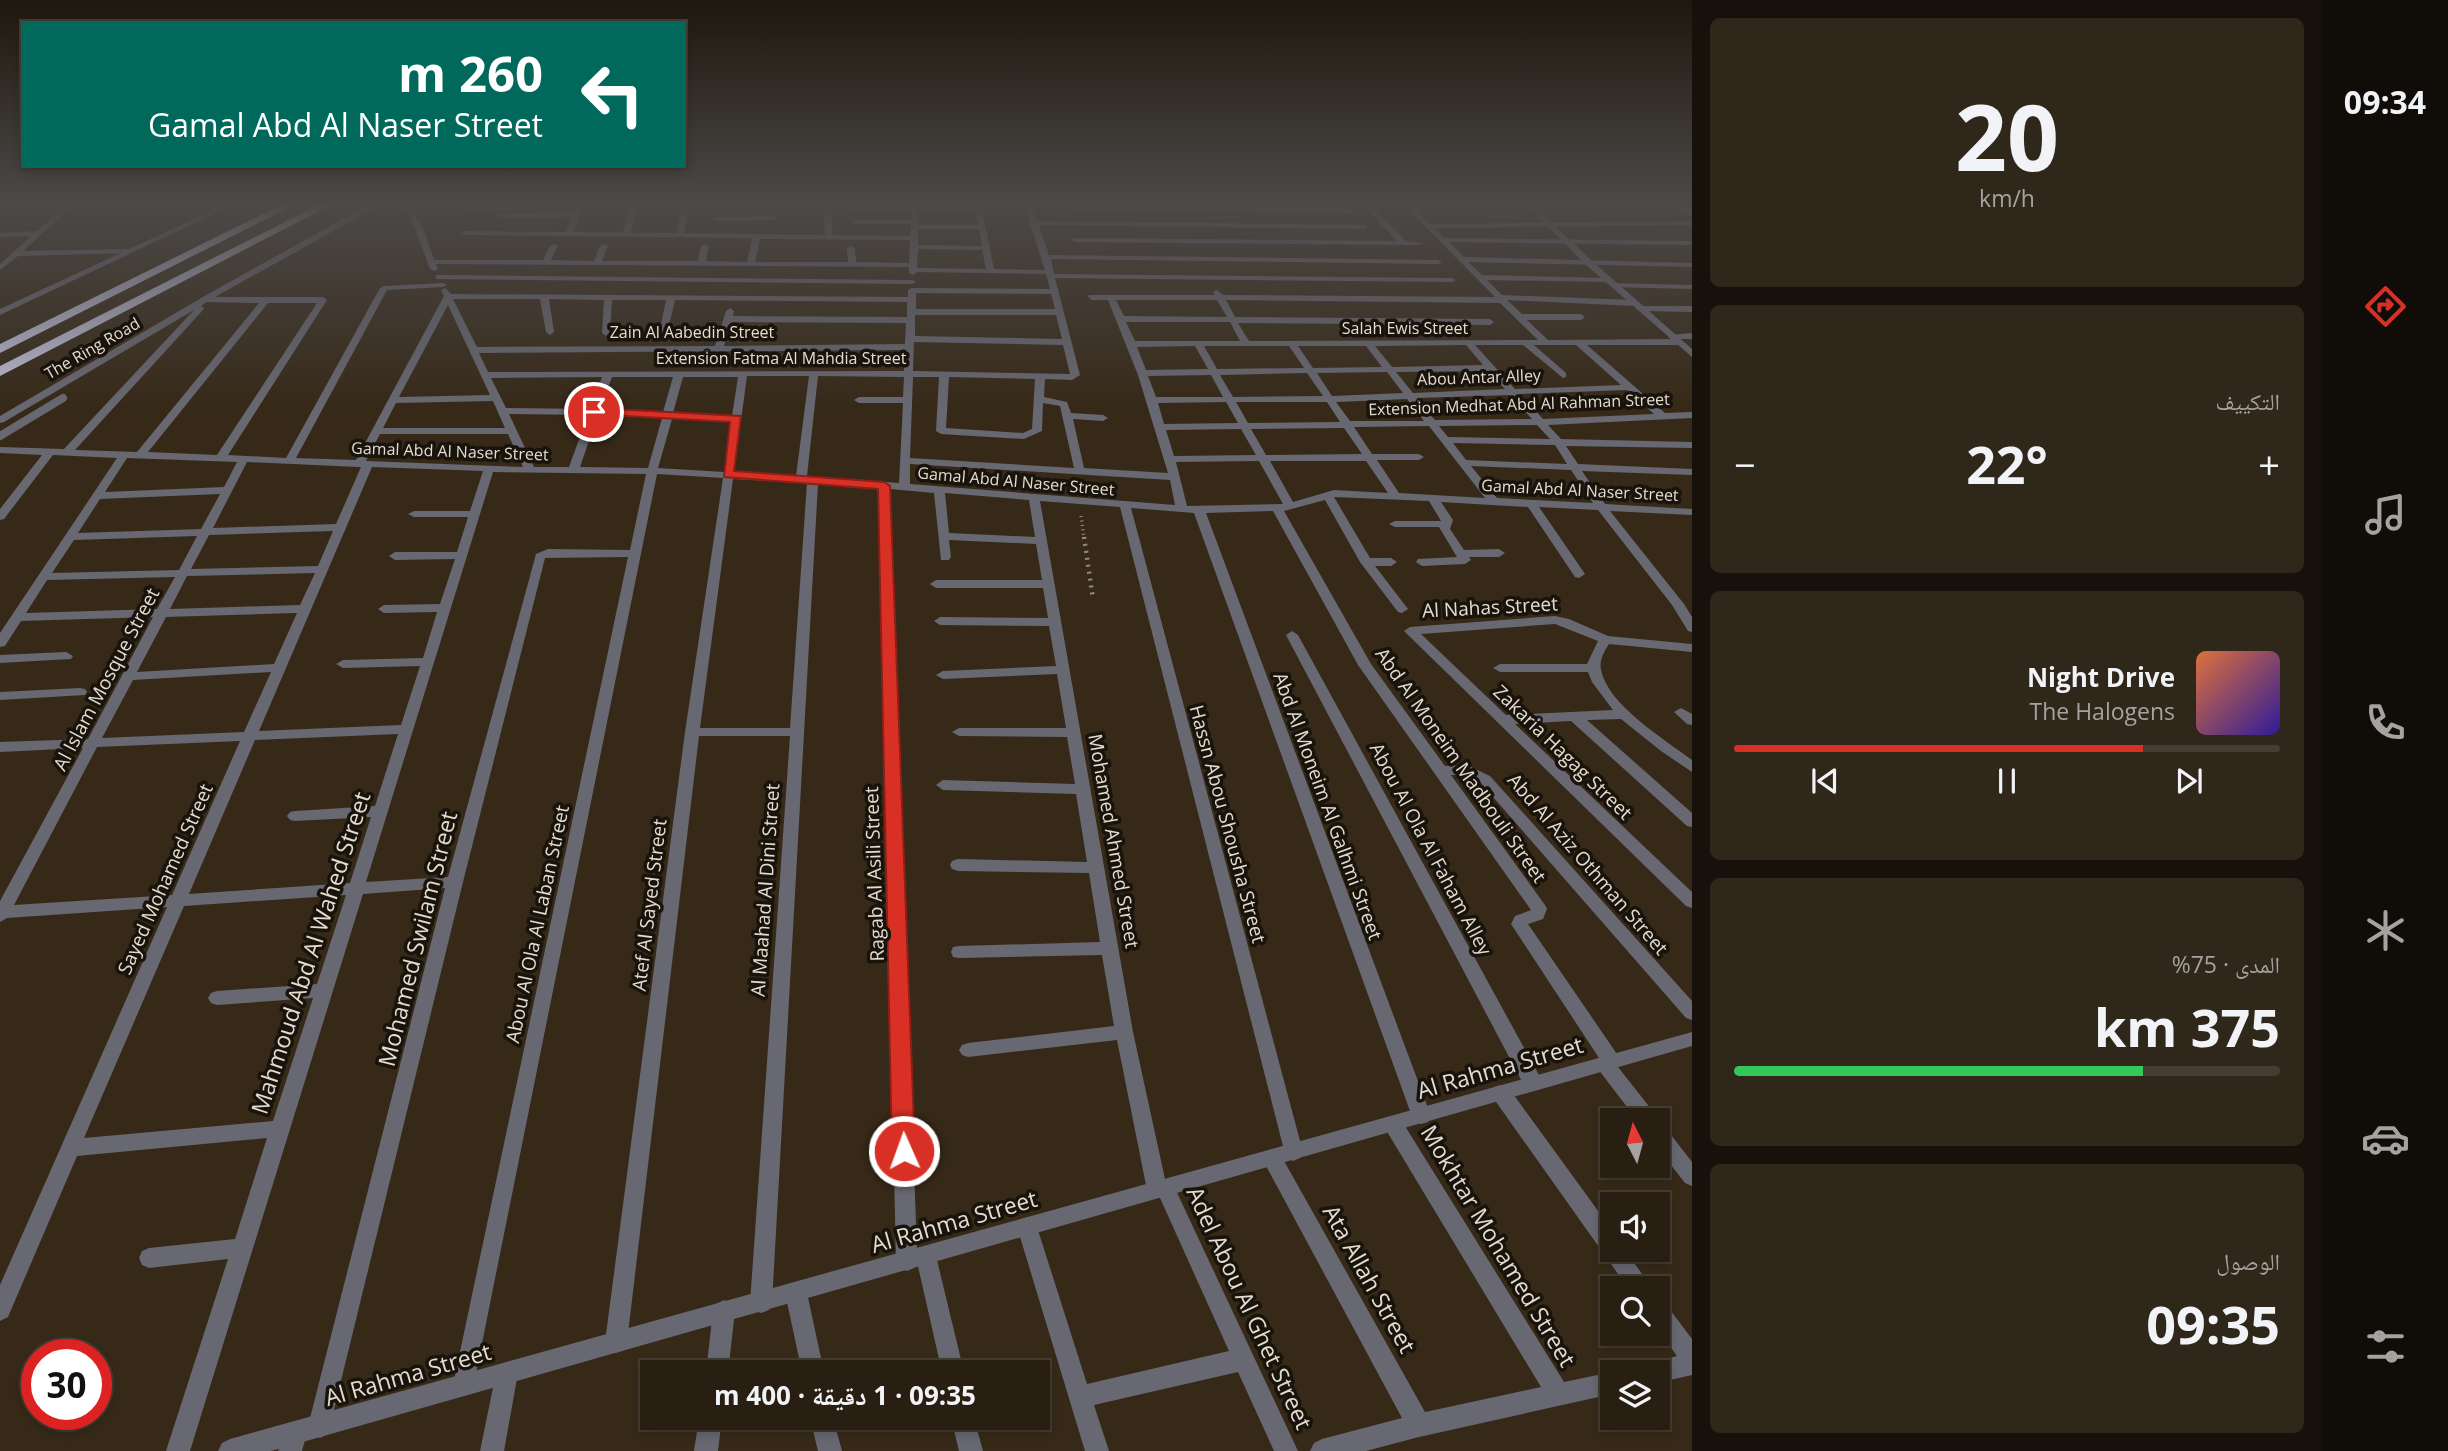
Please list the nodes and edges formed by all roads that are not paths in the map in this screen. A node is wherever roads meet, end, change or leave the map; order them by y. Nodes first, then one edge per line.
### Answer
1 (83, 273) edge
2 (153, 273) edge
3 (194, 273) edge
4 (254, 273) edge
5 (436, 273) edge
6 (913, 273) edge
7 (1024, 273) edge
8 (1206, 273) edge
9 (1370, 273) edge
10 (1476, 273) edge
11 (1600, 273) edge
12 (1050, 274) junction
13 (1480, 277) junction
14 (1209, 278) junction
15 (739, 279) junction
16 (1375, 279) junction
17 (441, 281) junction
18 (1452, 281) dead end
19 (1611, 282) junction
20 (1692, 287) edge
21 (912, 290) junction
22 (1055, 292) junction
23 (448, 296) junction
24 (544, 297) junction
25 (608, 297) junction
26 (1092, 297) dead end
27 (1111, 297) junction
28 (209, 298) junction
29 (671, 298) junction
30 (733, 298) junction
31 (1220, 298) junction
32 (1502, 299) junction
33 (266, 300) junction
34 (1638, 306) junction
35 (1692, 309) edge
36 (1401, 310) junction
37 (0, 312) edge
38 (1060, 312) junction
39 (911, 316) junction
40 (1520, 317) junction
41 (1581, 317) dead end
42 (727, 318) junction
43 (1121, 319) junction
44 (1233, 320) junction
45 (1490, 322) dead end
46 (550, 332) dead end
47 (606, 332) dead end
48 (663, 334) dead end
49 (1692, 336) edge
50 (1675, 339) junction
51 (1067, 342) junction
52 (909, 343) junction
53 (1546, 343) junction
54 (1579, 343) junction
55 (1133, 344) junction
56 (1198, 344) junction
57 (1246, 344) junction
58 (1292, 344) junction
59 (1369, 344) junction
60 (1429, 344) junction
61 (1469, 344) junction
62 (1527, 344) junction
63 (719, 347) junction
64 (0, 349) edge
65 (474, 350) junction
66 (1692, 354) edge
67 (1491, 369) junction
68 (1390, 371) junction
69 (0, 372) edge
70 (1311, 372) junction
71 (743, 373) junction
72 (814, 373) junction
73 (908, 373) junction
74 (1141, 373) junction
75 (1214, 373) junction
76 (608, 374) junction
77 (679, 374) junction
78 (944, 374) junction
79 (485, 375) junction
80 (1563, 375) dead end
81 (1040, 377) junction
82 (1630, 387) junction
83 (1512, 392) junction
84 (1410, 396) junction
85 (63, 398) dead end
86 (496, 398) junction
87 (1330, 399) junction
88 (392, 400) junction
89 (859, 400) dead end
90 (907, 400) junction
91 (1038, 400) junction
92 (1150, 400) junction
93 (1229, 400) junction
94 (501, 411) junction
95 (594, 412) junction
96 (666, 414) junction
97 (1692, 415) edge
98 (1067, 416) junction
99 (1662, 416) junction
100 (1103, 418) dead end
101 (737, 419) junction
102 (0, 420) edge
103 (1541, 422) junction
104 (1433, 424) junction
105 (1348, 425) junction
106 (1244, 426) junction
107 (1160, 427) junction
108 (376, 431) junction
109 (512, 431) junction
110 (0, 436) edge
111 (1445, 440) junction
112 (1558, 442) junction
113 (1692, 445) edge
114 (0, 450) edge
115 (50, 452) junction
116 (67, 453) junction
117 (124, 455) junction
118 (140, 455) junction
119 (1369, 457) junction
120 (1419, 457) dead end
121 (220, 458) junction
122 (1262, 458) junction
123 (244, 459) junction
124 (1170, 459) junction
125 (289, 461) junction
126 (905, 461) junction
127 (363, 464) junction
128 (1464, 464) junction
129 (1577, 468) junction
130 (489, 469) junction
131 (574, 469) junction
132 (530, 470) junction
133 (652, 471) junction
134 (1080, 472) junction
135 (1692, 472) edge
136 (728, 474) junction
137 (1175, 477) junction
138 (807, 479) junction
139 (884, 486) junction
140 (904, 487) junction
141 (939, 490) junction
142 (229, 491) junction
143 (1327, 494) junction
144 (1395, 495) junction
145 (96, 496) junction
146 (1034, 498) junction
147 (1432, 498) junction
148 (1494, 502) junction
149 (1531, 503) junction
150 (1125, 505) junction
151 (1601, 507) junction
152 (1283, 508) junction
153 (1182, 509) junction
154 (1199, 510) junction
155 (1692, 512) edge
156 (414, 514) dead end
157 (475, 514) junction
158 (0, 517) edge
159 (1395, 524) dead end
160 (1444, 524) junction
161 (341, 527) junction
162 (207, 532) junction
163 (944, 536) junction
164 (70, 537) junction
165 (1042, 541) junction
166 (1499, 553) dead end
167 (635, 554) junction
168 (1461, 554) junction
169 (462, 555) junction
170 (395, 556) dead end
171 (945, 557) dead end
172 (1366, 562) junction
173 (1391, 562) dead end
174 (1422, 562) dead end
175 (323, 569) junction
176 (185, 573) junction
177 (1579, 574) dead end
178 (43, 577) junction
179 (936, 584) dead end
180 (1049, 584) junction
181 (445, 608) junction
182 (306, 609) junction
183 (384, 609) dead end
184 (1402, 609) dead end
185 (163, 613) junction
186 (17, 617) junction
187 (940, 621) dead end
188 (1056, 622) junction
189 (1692, 628) edge
190 (1411, 630) joint
191 (1292, 635) dead end
192 (1605, 640) junction
193 (0, 643) edge
194 (1692, 648) edge
195 (66, 656) dead end
196 (0, 659) edge
197 (427, 662) junction
198 (343, 664) dead end
199 (280, 668) junction
200 (1500, 668) dead end
201 (1594, 668) junction
202 (1064, 670) junction
203 (943, 675) dead end
204 (130, 676) junction
205 (80, 692) dead end
206 (0, 696) edge
207 (1626, 715) junction
208 (1574, 716) junction
209 (1502, 720) junction
210 (406, 729) junction
211 (692, 732) junction
212 (796, 732) junction
213 (958, 732) dead end
214 (1074, 733) junction
215 (250, 736) junction
216 (93, 743) junction
217 (0, 747) edge
218 (1692, 767) edge
219 (1439, 771) junction
220 (943, 785) dead end
221 (1084, 789) junction
222 (380, 811) junction
223 (295, 816) dead end
224 (1692, 822) edge
225 (958, 865) dead end
226 (1097, 868) junction
227 (454, 882) junction
228 (356, 888) junction
229 (178, 900) junction
230 (1692, 902) edge
231 (1, 913) edge
232 (1111, 948) junction
233 (959, 952) dead end
234 (323, 990) junction
235 (217, 998) dead end
236 (1692, 1013) edge
237 (1124, 1032) junction
238 (1692, 1039) edge
239 (968, 1050) dead end
240 (1609, 1063) junction
241 (1534, 1083) junction
242 (1501, 1093) junction
243 (1640, 1108) edge
244 (1422, 1116) junction
245 (1393, 1124) junction
246 (279, 1129) junction
247 (69, 1148) junction
248 (1670, 1149) edge
249 (1283, 1155) junction
250 (1692, 1177) edge
251 (1161, 1189) junction
252 (1027, 1227) junction
253 (1600, 1230) edge
254 (241, 1248) junction
255 (149, 1258) dead end
256 (916, 1259) junction
257 (796, 1293) junction
258 (761, 1303) junction
259 (0, 1310) edge
260 (724, 1311) junction
261 (1670, 1328) edge
262 (616, 1342) junction
263 (1692, 1358) edge
264 (1244, 1359) junction
265 (718, 1360) edge
266 (810, 1360) edge
267 (949, 1360) edge
268 (1692, 1364) edge
269 (1670, 1369) edge
270 (507, 1373) junction
271 (464, 1385) junction
272 (1600, 1386) edge
273 (1559, 1395) junction
274 (1080, 1397) junction
275 (320, 1426) junction
276 (1419, 1426) junction
277 (709, 1430) edge
278 (825, 1430) edge
279 (966, 1430) edge
280 (293, 1442) edge
281 (178, 1451) edge
282 (230, 1451) edge
283 (492, 1451) edge
284 (706, 1451) edge
285 (830, 1451) edge
286 (971, 1451) edge
287 (1097, 1451) edge
288 (1286, 1451) edge
289 (1322, 1451) edge

1 - 37 street
2 - 64 highway, The Ring Road
3 - 69 highway, The Ring Road
4 - 28 street, The Ring Road
5 - 17 street
6 - 21 street
7 - 12 street
8 - 14 street
9 - 16 street
10 - 13 street
11 - 19 street
12 - 14 street
12 - 22 street
13 - 19 street
13 - 32 street
14 - 16 street
14 - 31 street
15 - 17 street
15 - 21 street
15 - 30 street
16 - 18 street
16 - 36 street
17 - 23 street
17 - 125 street
19 - 20 street
19 - 34 street
21 - 22 street
21 - 30 street
21 - 39 street
22 - 38 street
23 - 24 street
23 - 65 street
23 - 88 street, Sayed Mohamed Street
24 - 25 street
24 - 46 street
25 - 29 street
25 - 47 street
26 - 27 street
27 - 31 street
27 - 43 street
28 - 33 street
28 - 102 street, The Ring Road
28 - 116 street
29 - 30 street
29 - 48 street
30 - 42 street
31 - 36 street
31 - 44 street
32 - 34 street
32 - 36 street
32 - 40 street
33 - 118 street
33 - 121 street
34 - 35 street
34 - 50 street
36 - 44 street
36 - 45 street
36 - 60 street
38 - 39 street
38 - 51 street
39 - 42 street
39 - 52 street
40 - 41 street
40 - 53 street
42 - 63 street
43 - 44 street
43 - 55 street
44 - 57 street
49 - 50 street, Salah Ewis Street
50 - 54 street, Salah Ewis Street
50 - 66 street
51 - 52 street, Zain Al Aabedin Street
51 - 81 street, Extension Fatma Al Mahdia Street
52 - 63 street, Zain Al Aabedin Street
52 - 73 street
53 - 54 street, Salah Ewis Street
53 - 62 street, Salah Ewis Street
54 - 82 street
55 - 56 street, Salah Ewis Street
55 - 74 street
56 - 57 street, Salah Ewis Street
56 - 75 street, Abd Al Moneim Madbouli Street
57 - 58 street, Salah Ewis Street
58 - 59 street, Salah Ewis Street
58 - 70 street
59 - 60 street, Salah Ewis Street
59 - 68 street
60 - 61 street, Salah Ewis Street
61 - 62 street, Salah Ewis Street
61 - 67 street
62 - 80 street
63 - 65 street, Zain Al Aabedin Street
65 - 79 street
67 - 68 street
67 - 83 street
68 - 70 street
68 - 84 street
70 - 75 street
70 - 87 street
71 - 72 street, Extension Fatma Al Mahdia Street
71 - 77 street, Extension Fatma Al Mahdia Street
71 - 101 street, Atef Al Sayed Street
72 - 73 street, Extension Fatma Al Mahdia Street
72 - 138 street, Al Maahad Al Dini Street
73 - 78 street, Extension Fatma Al Mahdia Street
73 - 90 street
74 - 75 street
74 - 92 street
75 - 93 street, Abd Al Moneim Madbouli Street
76 - 77 street, Extension Fatma Al Mahdia Street
76 - 79 street, Extension Fatma Al Mahdia Street
76 - 95 street
77 - 96 street, Abou Al Ola Al Laban Street
78 - 81 street, Extension Fatma Al Mahdia Street
78 - 91 street
79 - 86 street
81 - 91 street
82 - 83 street, Abou Antar Alley
82 - 99 street
83 - 84 street, Abou Antar Alley
83 - 103 street
84 - 87 street, Abou Antar Alley
84 - 104 street
85 - 110 lane
86 - 88 street
86 - 94 street
87 - 93 street, Abou Antar Alley
87 - 105 street
88 - 108 street, Sayed Mohamed Street
89 - 90 street
90 - 126 street
91 - 98 street
92 - 93 street, Abou Antar Alley
92 - 107 street
93 - 106 street, Abd Al Moneim Madbouli Street
94 - 95 street
94 - 109 street
95 - 96 street
95 - 131 street
96 - 101 street
96 - 133 street, Abou Al Ola Al Laban Street
97 - 99 street, Extension Medhat Abd Al Rahman Street
98 - 100 street
98 - 134 street
99 - 103 street, Extension Medhat Abd Al Rahman Street
101 - 136 street, Atef Al Sayed Street
103 - 104 street, Extension Medhat Abd Al Rahman Street
103 - 112 street
104 - 105 street, Extension Medhat Abd Al Rahman Street
104 - 111 street
105 - 106 street, Extension Medhat Abd Al Rahman Street
105 - 119 street
106 - 107 street, Extension Medhat Abd Al Rahman Street
106 - 122 street, Abd Al Moneim Madbouli Street
107 - 124 street
108 - 109 street
108 - 127 street, Sayed Mohamed Street
109 - 132 street
111 - 112 street
111 - 128 street
112 - 113 street
112 - 129 street
114 - 115 street, Gamal Abd Al Naser Street
115 - 116 street, Gamal Abd Al Naser Street
115 - 158 street
116 - 117 street, Gamal Abd Al Naser Street
117 - 118 street, Gamal Abd Al Naser Street
117 - 145 street
118 - 121 street, Gamal Abd Al Naser Street
119 - 120 street
119 - 122 street
119 - 144 street
121 - 123 street, Gamal Abd Al Naser Street
122 - 124 street
122 - 152 street, Abd Al Moneim Madbouli Street
123 - 125 street, Gamal Abd Al Naser Street
123 - 142 street, Al Islam Mosque Street
124 - 137 street
125 - 127 street, Gamal Abd Al Naser Street
126 - 134 street
126 - 140 street
127 - 130 street, Gamal Abd Al Naser Street
127 - 161 street, Sayed Mohamed Street
128 - 129 street
128 - 148 street
129 - 135 street
129 - 151 street
130 - 132 street, Gamal Abd Al Naser Street
130 - 157 street, Mahmoud Abd Al Wahed Street
131 - 132 street, Gamal Abd Al Naser Street
131 - 133 street, Gamal Abd Al Naser Street
133 - 136 street, Gamal Abd Al Naser Street
133 - 167 street, Abou Al Ola Al Laban Street
134 - 137 street
136 - 138 street, Gamal Abd Al Naser Street
136 - 211 street, Atef Al Sayed Street
137 - 153 street
138 - 139 street, Gamal Abd Al Naser Street
138 - 212 street, Al Maahad Al Dini Street
139 - 140 street, Gamal Abd Al Naser Street
139 - 256 street, Ragab Al Asili Street
140 - 141 street, Gamal Abd Al Naser Street
141 - 146 street, Gamal Abd Al Naser Street
141 - 163 street
142 - 145 street
142 - 162 street, Al Islam Mosque Street
143 - 144 street, Gamal Abd Al Naser Street
143 - 152 street, Gamal Abd Al Naser Street
143 - 172 street
144 - 147 street, Gamal Abd Al Naser Street
145 - 164 street
146 - 150 street, Gamal Abd Al Naser Street
146 - 165 street, Mohamed Ahmed Street
147 - 148 street, Gamal Abd Al Naser Street
147 - 160 street
148 - 149 street, Gamal Abd Al Naser Street
149 - 151 street, Gamal Abd Al Naser Street
149 - 177 street
150 - 153 street, Gamal Abd Al Naser Street
150 - 249 street, Hassn Abou Shousha Street
151 - 155 street, Gamal Abd Al Naser Street
151 - 189 street
152 - 154 street, Gamal Abd Al Naser Street
152 - 219 street, Abd Al Moneim Madbouli Street
153 - 154 street, Gamal Abd Al Naser Street
154 - 244 street, Abd Al Moneim Al Galhmi Street
156 - 157 street
157 - 169 street, Mahmoud Abd Al Wahed Street
159 - 160 street
160 - 168 street
161 - 162 street
161 - 175 street, Sayed Mohamed Street
162 - 164 street
162 - 176 street, Al Islam Mosque Street
163 - 165 street
163 - 171 street
164 - 178 street
165 - 180 street, Mohamed Ahmed Street
166 - 168 street
167 - 227 street, Mohamed Swilam Street
167 - 271 street, Abou Al Ola Al Laban Street
168 - 174 street
169 - 170 street
169 - 181 street, Mahmoud Abd Al Wahed Street
172 - 173 street
172 - 184 street
175 - 176 street
175 - 182 street, Sayed Mohamed Street
176 - 178 street
176 - 185 street, Al Islam Mosque Street
178 - 186 street
179 - 180 street
180 - 188 street, Mohamed Ahmed Street
181 - 183 street
181 - 197 street, Mahmoud Abd Al Wahed Street
182 - 185 street
182 - 199 street, Sayed Mohamed Street
185 - 186 street
185 - 204 street, Al Islam Mosque Street
186 - 193 street
187 - 188 street
188 - 202 street, Mohamed Ahmed Street
190 - 192 street, Al Nahas Street
190 - 209 street, Zakaria Hagag Street
191 - 241 street, Abou Al Ola Al Faham Alley
192 - 194 street, Al Nahas Street
192 - 201 street
195 - 196 street
197 - 198 street
197 - 210 street, Mahmoud Abd Al Wahed Street
199 - 204 street
199 - 215 street, Sayed Mohamed Street
200 - 201 street
201 - 207 street
202 - 203 street
202 - 214 street, Mohamed Ahmed Street
204 - 216 street, Al Islam Mosque Street
205 - 206 street
207 - 208 street
207 - 218 street
208 - 209 street
208 - 224 street
209 - 230 street, Zakaria Hagag Street
210 - 215 street
210 - 222 street, Mahmoud Abd Al Wahed Street
211 - 212 street
211 - 262 street, Atef Al Sayed Street
212 - 258 street, Al Maahad Al Dini Street
213 - 214 street
214 - 221 street, Mohamed Ahmed Street
215 - 216 street
215 - 229 street, Sayed Mohamed Street
216 - 217 street
216 - 231 street, Al Islam Mosque Street
219 - 236 street, Abd Al Aziz Othman Street
219 - 240 street, Abd Al Moneim Madbouli Street
220 - 221 street
221 - 226 street, Mohamed Ahmed Street
222 - 223 street
222 - 228 street, Mahmoud Abd Al Wahed Street
225 - 226 street
226 - 232 street, Mohamed Ahmed Street
227 - 228 street
227 - 275 street, Mohamed Swilam Street
228 - 229 street
228 - 234 street, Mahmoud Abd Al Wahed Street
229 - 231 street
229 - 247 street, Sayed Mohamed Street
232 - 233 street
232 - 237 street, Mohamed Ahmed Street
234 - 235 street
234 - 246 street, Mahmoud Abd Al Wahed Street
237 - 239 street
237 - 251 street, Mohamed Ahmed Street
238 - 240 street, Al Rahma Street
240 - 241 street, Al Rahma Street
240 - 243 street
241 - 242 street, Al Rahma Street
242 - 244 street, Al Rahma Street
242 - 253 street
244 - 245 street, Al Rahma Street
245 - 249 street, Al Rahma Street
245 - 273 street, Mokhtar Mohamed Street
246 - 247 street
246 - 254 street, Mahmoud Abd Al Wahed Street
247 - 259 street, Sayed Mohamed Street
248 - 250 street
249 - 251 street, Al Rahma Street
249 - 276 street, Ata Allah Street
251 - 252 street, Al Rahma Street
251 - 264 street, Adel Abou Al Ghet Street
252 - 256 street, Al Rahma Street
252 - 274 street
254 - 255 street
254 - 281 street, Mahmoud Abd Al Wahed Street
256 - 257 street, Al Rahma Street
256 - 267 street, Ragab Al Asili Street
257 - 258 street, Al Rahma Street
257 - 266 street
258 - 260 street, Al Rahma Street
260 - 262 street, Al Rahma Street
260 - 265 street
261 - 263 street
262 - 270 street, Al Rahma Street
264 - 274 street
264 - 288 street, Adel Abou Al Ghet Street
268 - 269 street
270 - 271 street, Al Rahma Street
270 - 283 street
271 - 275 street, Al Rahma Street
272 - 273 street
273 - 276 street
274 - 287 street
275 - 280 street, Al Rahma Street
276 - 289 street
277 - 284 street
278 - 285 street
279 - 286 street
280 - 282 street, Al Rahma Street

